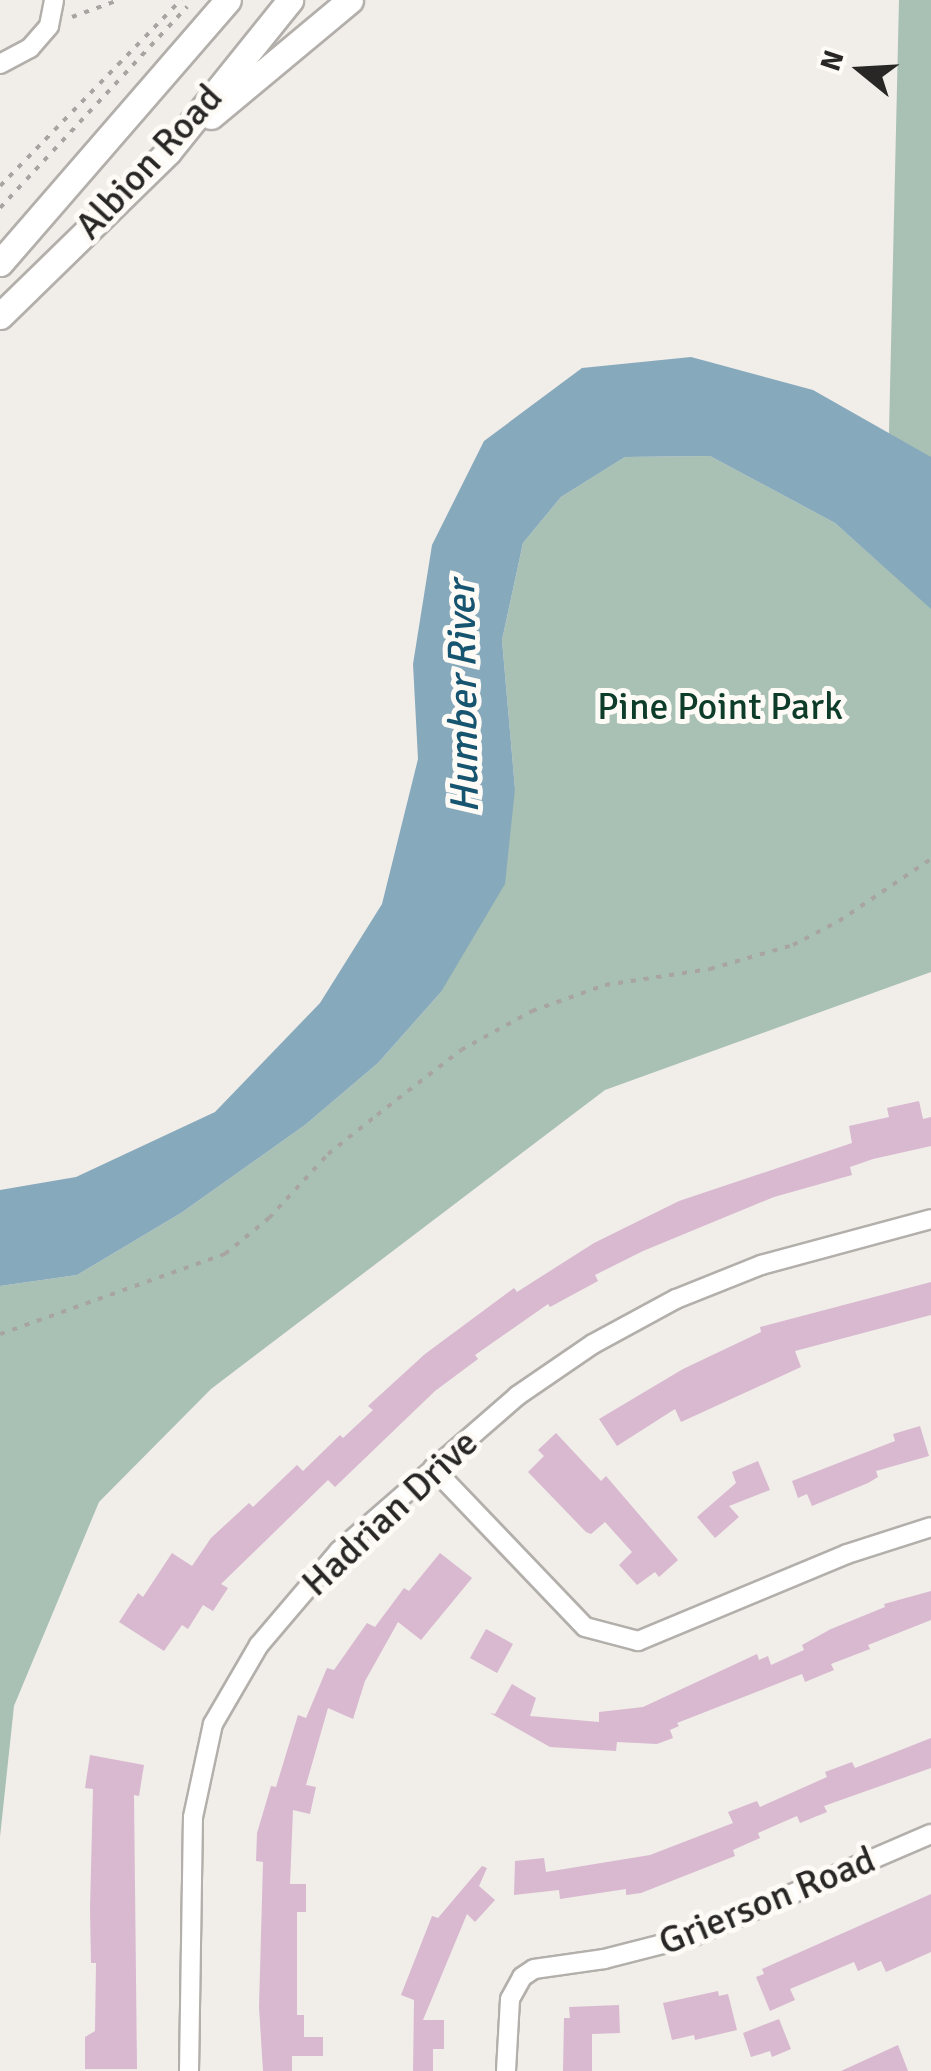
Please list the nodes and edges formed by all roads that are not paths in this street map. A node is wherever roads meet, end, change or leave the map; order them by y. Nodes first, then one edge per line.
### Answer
1 (54, 0) edge
2 (228, 0) edge
3 (290, 0) edge
4 (350, 0) edge
5 (0, 64) edge
6 (168, 152) junction
7 (0, 264) edge
8 (0, 316) edge
9 (931, 1219) edge
10 (433, 1468) junction
11 (931, 1527) edge
12 (931, 1834) edge
13 (189, 2071) edge
14 (506, 2071) edge

1 - 5 street
2 - 7 main road, Albion Road
3 - 6 main road, Albion Road
4 - 6 main road
6 - 8 main road, Albion Road
9 - 10 street, Hadrian Drive
10 - 11 street
10 - 13 street, Hadrian Drive
12 - 14 street, Grierson Road

